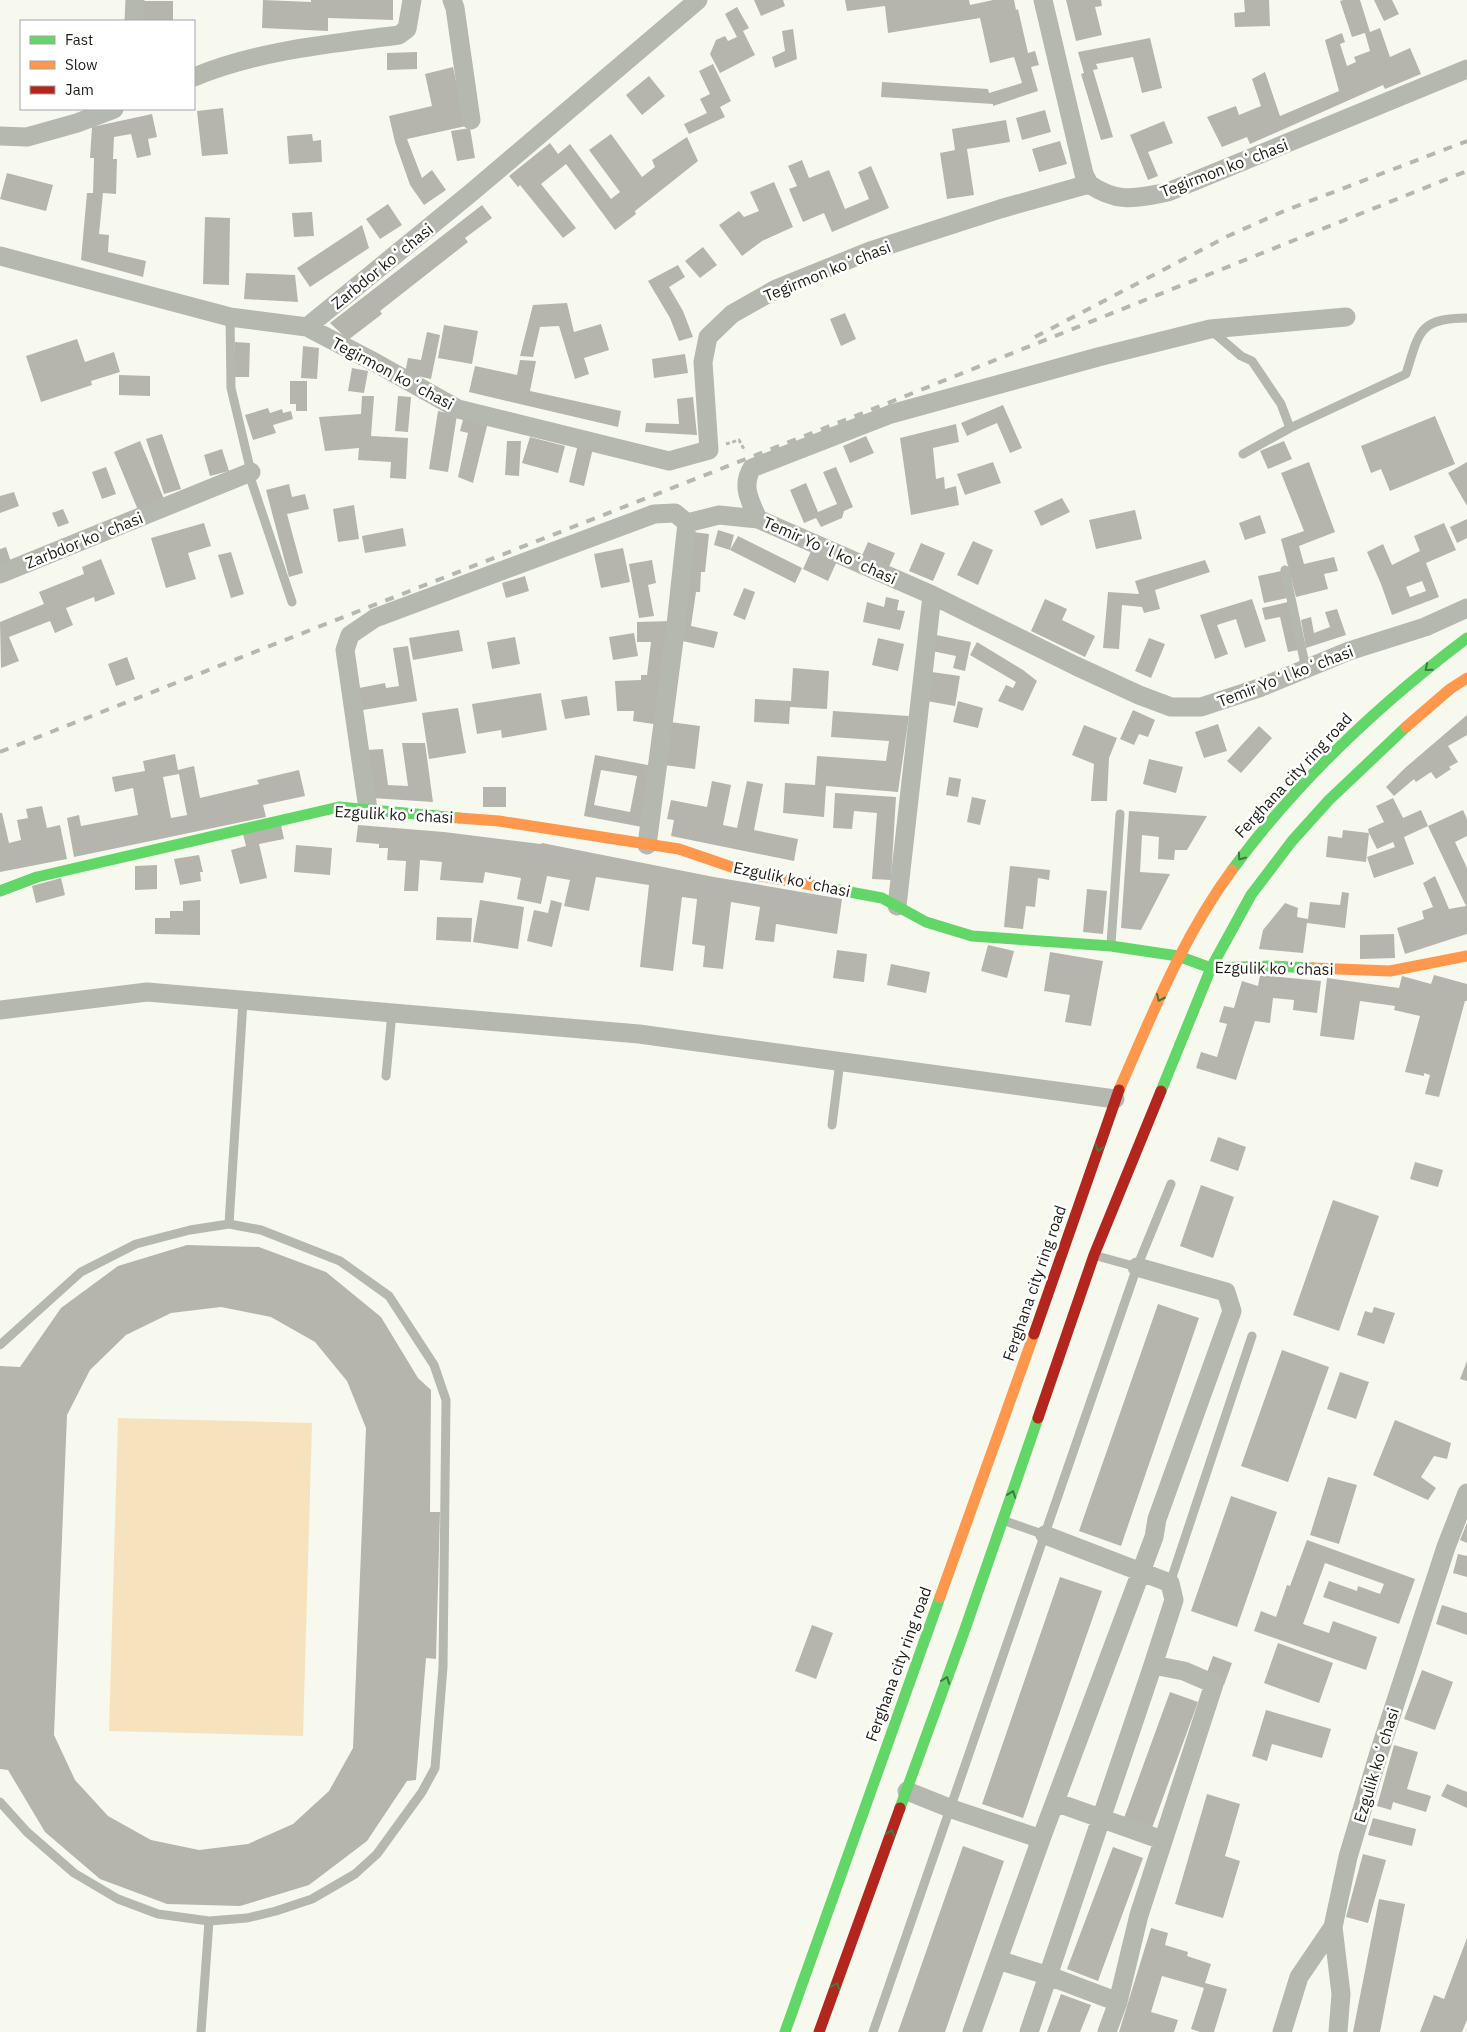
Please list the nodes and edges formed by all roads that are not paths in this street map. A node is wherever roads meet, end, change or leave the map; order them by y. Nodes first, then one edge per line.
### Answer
1 (135, 0) edge
2 (412, 0) edge
3 (452, 0) edge
4 (698, 0) edge
5 (1043, 0) edge
6 (134, 20) edge
7 (1467, 69) edge
8 (195, 77) edge
9 (111, 110) edge
10 (471, 120) dead end
11 (0, 136) edge
12 (1089, 184) junction
13 (0, 256) edge
14 (230, 317) junction
15 (1346, 317) dead end
16 (1467, 318) edge
17 (307, 327) junction
18 (1210, 329) junction
19 (1290, 428) junction
20 (1243, 454) dead end
21 (251, 472) junction
22 (758, 519) junction
23 (686, 523) junction
24 (1285, 570) dead end
25 (0, 574) edge
26 (932, 595) junction
27 (292, 602) dead end
28 (1467, 608) edge
29 (1467, 638) edge
30 (1306, 668) junction
31 (1467, 678) edge
32 (368, 809) junction
33 (1120, 814) dead end
34 (646, 845) junction
35 (0, 891) edge
36 (897, 906) junction
37 (1111, 946) junction
38 (1178, 956) junction
39 (1467, 956) edge
40 (1211, 968) junction
41 (243, 1001) junction
42 (0, 1010) edge
43 (392, 1013) junction
44 (840, 1061) junction
45 (386, 1076) dead end
46 (1115, 1099) junction
47 (832, 1125) dead end
48 (1172, 1184) dead end
49 (228, 1224) junction
50 (1094, 1255) junction
51 (1137, 1267) junction
52 (1252, 1336) dead end
53 (0, 1346) edge
54 (1467, 1493) edge
55 (1003, 1520) junction
56 (1045, 1535) junction
57 (1141, 1571) junction
58 (1170, 1583) junction
59 (1154, 1665) junction
60 (906, 1791) junction
61 (0, 1802) edge
62 (1055, 1802) junction
63 (952, 1809) junction
64 (1103, 1818) junction
65 (1041, 1839) junction
66 (1162, 1840) junction
67 (209, 1921) junction
68 (1333, 1927) junction
69 (998, 1960) junction
70 (1049, 1976) junction
71 (1118, 2002) junction
72 (201, 2032) edge
73 (786, 2032) edge
74 (820, 2032) edge
75 (873, 2032) edge
76 (972, 2032) edge
77 (1029, 2032) edge
78 (1107, 2032) edge
79 (1282, 2032) edge
80 (1338, 2032) edge

1 - 6 street
2 - 8 street
3 - 10 street
4 - 17 street, Zarbdor koʻchasi
5 - 12 street
7 - 12 street, Tegirmon koʻchasi
9 - 11 street
12 - 17 street, Tegirmon koʻchasi
13 - 14 street
14 - 17 street
14 - 21 lane
15 - 18 street
16 - 19 lane
18 - 19 lane
18 - 22 street, Temir Yoʻl koʻchasi
19 - 20 lane
21 - 25 street, Zarbdor koʻchasi
21 - 27 lane
22 - 23 street
22 - 26 street, Temir Yoʻl koʻchasi
23 - 32 street
23 - 34 street
24 - 30 lane
26 - 30 street, Temir Yoʻl koʻchasi
26 - 36 street
28 - 30 street, Temir Yoʻl koʻchasi
29 -> 38 main road, Ferghana city ring road
31 - 40 main road
32 - 34 main road, Ezgulik koʻchasi
32 - 35 main road, Ezgulik koʻchasi
33 - 37 lane
34 - 36 main road, Ezgulik koʻchasi
36 - 37 main road, Ezgulik koʻchasi
37 - 38 main road, Ezgulik koʻchasi
38 - 40 main road, Ezgulik koʻchasi
38 -> 46 main road, Ferghana city ring road
39 - 40 main road, Ezgulik koʻchasi
40 - 50 main road
41 - 42 street
41 - 43 street
41 - 49 lane
43 - 44 street
43 - 45 lane
44 - 46 street
44 - 47 lane
46 -> 73 main road, Ferghana city ring road
48 - 51 lane
49 - 53 lane
49 - 67 lane
50 - 51 lane
55 -> 50 main road
51 - 56 lane
51 - 57 street
52 - 58 lane
54 - 68 street, Ezgulik koʻchasi
55 - 56 lane
60 -> 55 main road
56 - 57 street
56 - 63 lane
57 - 58 street
57 - 62 street
58 - 59 street
59 - 64 street
59 - 66 street
60 - 63 street
74 -> 60 main road
61 - 67 lane
62 - 64 street
62 - 65 street
63 - 65 street
63 - 75 lane
64 - 66 street
64 - 70 street
65 - 69 street
66 - 71 street
67 - 72 lane
68 - 79 street, Ezgulik koʻchasi
68 - 80 street
69 - 70 street
69 - 76 street
70 - 71 street
70 - 77 street
71 - 78 street

